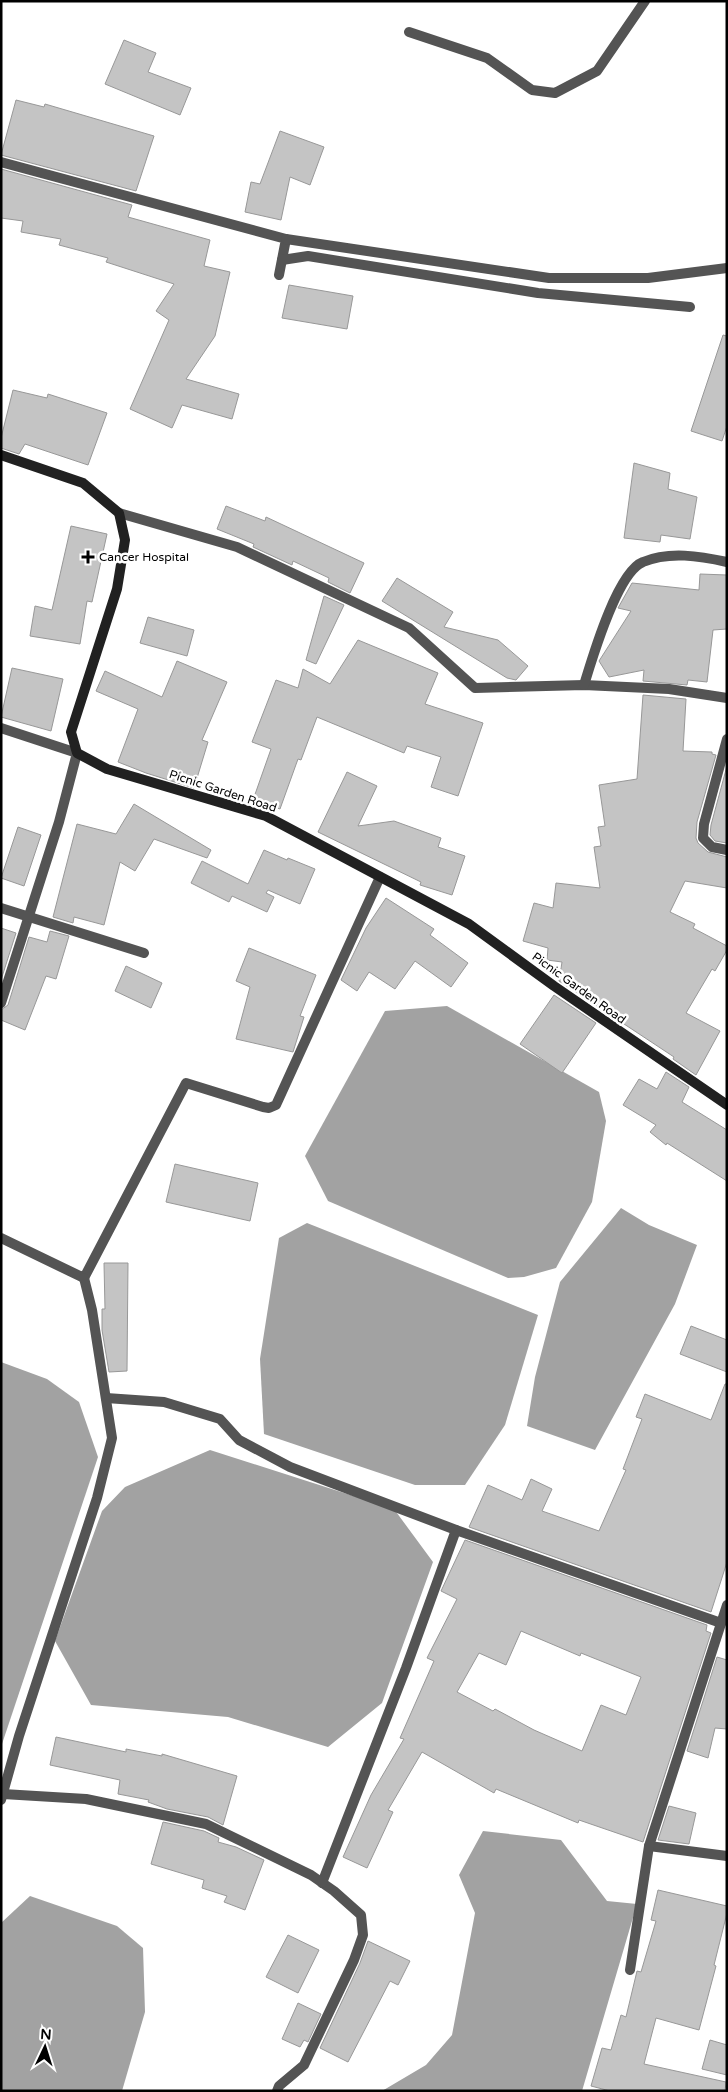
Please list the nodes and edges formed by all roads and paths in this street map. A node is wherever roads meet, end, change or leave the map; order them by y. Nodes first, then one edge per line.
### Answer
1 (645, 1) edge
2 (409, 32) dead end
3 (1, 162) edge
4 (286, 239) junction
5 (282, 260) junction
6 (727, 268) edge
7 (279, 275) dead end
8 (690, 307) dead end
9 (1, 454) edge
10 (119, 513) junction
11 (727, 562) edge
12 (584, 685) junction
13 (727, 698) edge
14 (1, 728) edge
15 (727, 739) edge
16 (77, 753) junction
17 (727, 850) edge
18 (380, 876) junction
19 (1, 908) edge
20 (28, 918) junction
21 (144, 953) dead end
22 (1, 1002) edge
23 (727, 1105) edge
24 (1, 1238) edge
25 (84, 1278) junction
26 (106, 1398) junction
27 (456, 1530) junction
28 (727, 1605) edge
29 (721, 1623) junction
30 (2, 1797) edge
31 (649, 1846) junction
32 (727, 1856) edge
33 (322, 1883) junction
34 (630, 1970) dead end
35 (277, 2091) edge

1 - 2 street
3 - 4 street
4 - 5 street
4 - 6 street
5 - 7 street
5 - 8 street
9 - 10 main road
10 - 12 street
10 - 16 main road
11 - 12 street
12 - 13 street
14 - 16 street
15 - 17 street
16 - 18 main road, Picnic Garden Road
16 - 20 street
18 - 23 main road, Picnic Garden Road
18 - 25 street
19 - 20 street
20 - 21 street
20 - 22 street
24 - 25 street
25 - 26 street
26 - 27 street
26 - 30 street
27 - 29 street
27 - 33 street
28 - 29 street
29 - 31 street
30 - 33 street
31 - 32 street
31 - 34 street
33 - 35 street

